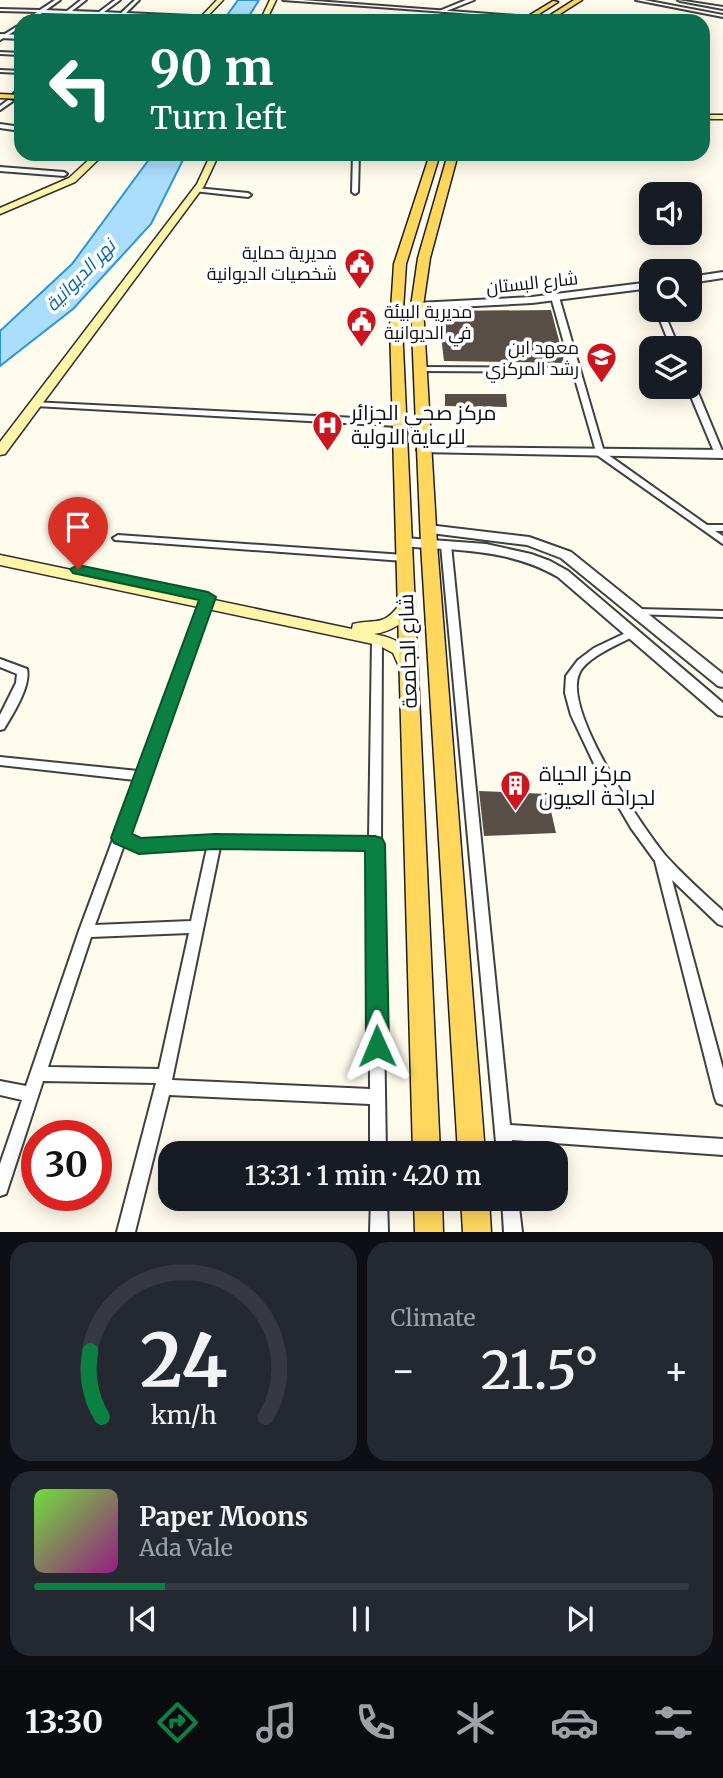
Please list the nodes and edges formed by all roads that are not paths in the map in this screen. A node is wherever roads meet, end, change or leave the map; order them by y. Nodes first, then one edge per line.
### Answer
1 (58, 0) edge
2 (84, 0) edge
3 (118, 0) edge
4 (137, 0) edge
5 (226, 0) edge
6 (283, 0) edge
7 (412, 0) edge
8 (471, 0) edge
9 (558, 0) edge
10 (566, 0) edge
11 (571, 0) edge
12 (579, 0) edge
13 (638, 0) edge
14 (680, 0) edge
15 (374, 3) edge
16 (452, 4) edge
17 (19, 5) dead end
18 (721, 7) edge
19 (409, 8) junction
20 (0, 10) edge
21 (12, 10) junction
22 (41, 11) junction
23 (442, 11) junction
24 (68, 12) junction
25 (704, 12) junction
26 (100, 13) junction
27 (37, 14) edge
28 (125, 14) joint
29 (211, 14) edge
30 (470, 14) edge
31 (536, 14) edge
32 (539, 14) edge
33 (548, 14) edge
34 (556, 14) edge
35 (723, 16) edge
36 (94, 161) edge
37 (203, 161) edge
38 (211, 161) edge
39 (356, 161) edge
40 (433, 161) edge
41 (451, 161) edge
42 (79, 162) joint
43 (92, 164) junction
44 (0, 169) edge
45 (62, 179) junction
46 (196, 190) junction
47 (355, 192) dead end
48 (248, 195) dead end
49 (187, 199) junction
50 (0, 202) edge
51 (0, 211) edge
52 (723, 275) edge
53 (702, 278) edge
54 (398, 281) junction
55 (419, 282) junction
56 (639, 289) edge
57 (555, 297) junction
58 (416, 306) junction
59 (396, 325) junction
60 (418, 326) junction
61 (420, 369) junction
62 (575, 370) junction
63 (697, 399) edge
64 (35, 404) junction
65 (398, 423) junction
66 (17, 428) junction
67 (0, 444) edge
68 (423, 450) junction
69 (0, 452) edge
70 (600, 453) junction
71 (721, 454) edge
72 (705, 528) junction
73 (723, 528) edge
74 (118, 538) dead end
75 (434, 540) junction
76 (723, 541) edge
77 (0, 553) edge
78 (405, 557) junction
79 (0, 559) edge
80 (574, 560) junction
81 (556, 569) junction
82 (431, 573) junction
83 (207, 599) junction
84 (407, 607) junction
85 (638, 612) junction
86 (723, 614) edge
87 (632, 633) junction
88 (666, 635) junction
89 (377, 640) junction
90 (646, 646) junction
91 (0, 663) edge
92 (410, 674) junction
93 (723, 682) edge
94 (723, 711) edge
95 (0, 726) edge
96 (0, 761) edge
97 (142, 776) junction
98 (121, 838) junction
99 (215, 842) junction
100 (375, 844) junction
101 (660, 859) junction
102 (723, 920) edge
103 (196, 927) junction
104 (86, 931) junction
105 (39, 1074) junction
106 (164, 1082) junction
107 (0, 1088) edge
108 (31, 1095) junction
109 (378, 1097) junction
110 (723, 1098) edge
111 (503, 1132) junction
112 (378, 1141) edge
113 (426, 1141) edge
114 (470, 1141) edge
115 (504, 1141) edge
116 (723, 1147) edge
117 (0, 1188) edge
118 (379, 1211) edge
119 (428, 1211) edge
120 (476, 1211) edge
121 (511, 1211) edge
122 (126, 1232) edge
123 (379, 1232) edge
124 (429, 1232) edge
125 (477, 1232) edge
126 (513, 1232) edge

1 - 22 street
2 - 24 street
3 - 26 street
4 - 28 street
5 - 29 main road
6 - 15 street
7 - 19 street
8 - 16 street
9 - 31 main road
10 - 32 main road
11 - 33 main road
12 - 34 main road
13 - 25 street
14 - 18 street
15 - 19 street
16 - 23 street
17 - 21 street
18 - 25 street
19 - 23 street
20 - 21 street
21 - 22 street
22 - 24 street
22 - 27 street
23 - 30 street
24 - 26 street
25 - 35 street
26 - 28 street
36 - 43 main road
37 - 49 main road
38 - 46 main road
39 - 47 street
40 - 54 main road, شارع الجامعة
41 - 55 main road, شارع الجامعة
42 - 43 main road
42 - 45 main road
43 - 45 main road
44 - 45 street
45 - 50 main road
45 - 51 main road
46 - 48 street
46 - 49 main road
49 - 64 main road
52 - 53 street
54 - 55 main road
54 - 59 main road, شارع الجامعة
55 - 58 main road, شارع الجامعة
56 - 57 street, شارع البستان
57 - 58 street, شارع البستان
57 - 62 street
58 - 60 main road, شارع الجامعة
59 - 60 main road
59 - 65 main road, شارع الجامعة
60 - 61 main road, شارع الجامعة
61 - 62 street
61 - 68 main road, شارع الجامعة
62 - 70 street
63 - 71 street
64 - 65 street
64 - 66 main road
65 - 78 main road, شارع الجامعة
66 - 67 main road
66 - 69 main road
68 - 70 street
68 - 75 main road, شارع الجامعة
70 - 71 street
70 - 72 street
72 - 73 street
72 - 76 street
74 - 78 street
75 - 78 street
75 - 80 street
75 - 81 street
75 - 82 main road, شارع الجامعة
75 - 111 street
77 - 83 main road
78 - 82 main road
78 - 84 main road, شارع الجامعة
79 - 83 main road
80 - 81 street
80 - 85 street
81 - 87 street
82 - 114 main road, شارع الجامعة
83 - 84 main road
83 - 89 main road
83 - 97 street
84 - 92 main road, شارع الجامعة
85 - 86 street
85 - 88 street
87 - 90 street
87 - 101 street
88 - 90 street
88 - 93 street
89 - 92 main road
89 - 100 street
90 - 94 street
91 - 95 street
92 - 113 main road, شارع الجامعة
96 - 97 street
97 - 98 street
98 - 99 street
98 - 104 street
99 - 100 street
99 - 103 street
100 - 109 street
101 - 102 street
101 - 110 street
103 - 104 street
103 - 106 street
104 - 105 street
105 - 106 street
105 - 108 street
106 - 109 street
106 - 122 street
107 - 108 street
108 - 117 street
109 - 112 street
111 - 115 street
111 - 116 street
118 - 123 street
119 - 124 main road
120 - 125 main road
121 - 126 street

